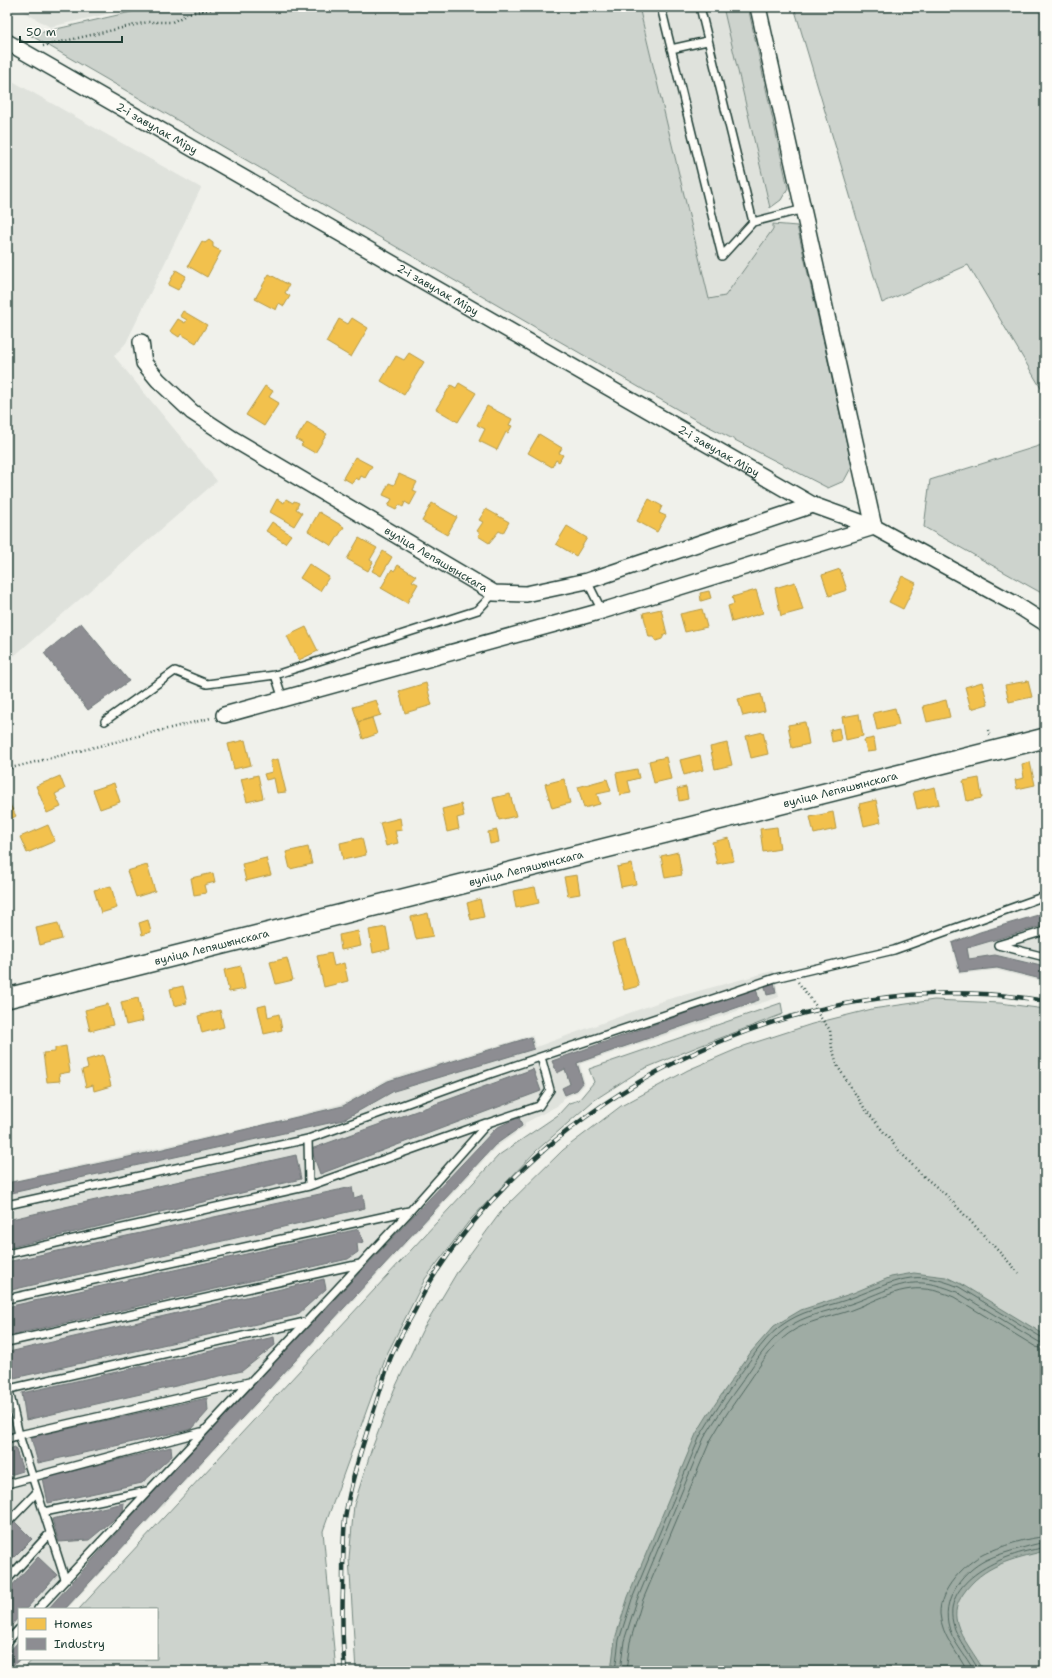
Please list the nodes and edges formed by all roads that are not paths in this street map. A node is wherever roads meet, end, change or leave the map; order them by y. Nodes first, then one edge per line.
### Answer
1 (661, 7) edge
2 (700, 7) edge
3 (758, 7) edge
4 (707, 41) junction
5 (7, 42) edge
6 (671, 50) junction
7 (804, 209) junction
8 (753, 222) junction
9 (140, 342) dead end
10 (813, 505) junction
11 (874, 527) junction
12 (587, 581) junction
13 (494, 592) junction
14 (602, 611) junction
15 (1045, 623) edge
16 (275, 675) junction
17 (283, 700) junction
18 (224, 716) road end
19 (105, 721) dead end
20 (1045, 738) edge
21 (1045, 896) edge
22 (1045, 931) edge
23 (1045, 957) edge
24 (7, 998) edge
25 (541, 1057) junction
26 (488, 1123) junction
27 (308, 1140) junction
28 (309, 1186) junction
29 (7, 1205) edge
30 (410, 1211) junction
31 (7, 1254) edge
32 (360, 1264) junction
33 (7, 1299) edge
34 (305, 1322) junction
35 (7, 1342) edge
36 (249, 1382) junction
37 (8, 1386) edge
38 (201, 1432) junction
39 (19, 1435) junction
40 (7, 1439) edge
41 (32, 1477) junction
42 (7, 1484) edge
43 (147, 1491) junction
44 (37, 1492) junction
45 (44, 1512) junction
46 (7, 1523) edge
47 (50, 1533) junction
48 (65, 1579) junction
49 (7, 1580) edge
50 (39, 1608) edge
51 (18, 1630) edge
52 (7, 1642) edge

1 - 6 lane
2 - 4 lane
3 - 7 street
4 - 6 lane
4 - 8 lane
5 - 10 street, 2-і завулак Міру
6 - 8 lane
7 - 8 lane
7 - 11 street
9 - 13 street, вуліца Лепяшынскага
10 - 11 street, 2-і завулак Міру
10 - 12 street, вуліца Лепяшынскага
11 - 14 street
11 - 15 street, 2-і завулак Міру
12 - 13 street, вуліца Лепяшынскага
12 - 14 lane
13 - 16 lane
14 - 17 street
16 - 17 lane
16 - 19 lane
17 - 18 street
20 - 24 street, вуліца Лепяшынскага
21 - 25 lane
22 - 23 lane
25 - 26 lane
25 - 27 lane
26 - 28 lane
26 - 30 lane
27 - 28 lane
27 - 29 lane
28 - 31 lane
30 - 32 lane
30 - 33 lane
32 - 34 lane
32 - 35 lane
34 - 36 lane
34 - 37 lane
36 - 38 lane
36 - 39 lane
37 - 39 lane
38 - 41 lane
38 - 43 lane
39 - 40 lane
39 - 41 lane
41 - 42 lane
41 - 44 lane
43 - 45 lane
43 - 48 lane
44 - 45 lane
44 - 46 lane
45 - 47 lane
47 - 48 lane
47 - 49 lane
48 - 50 lane
51 - 52 lane

